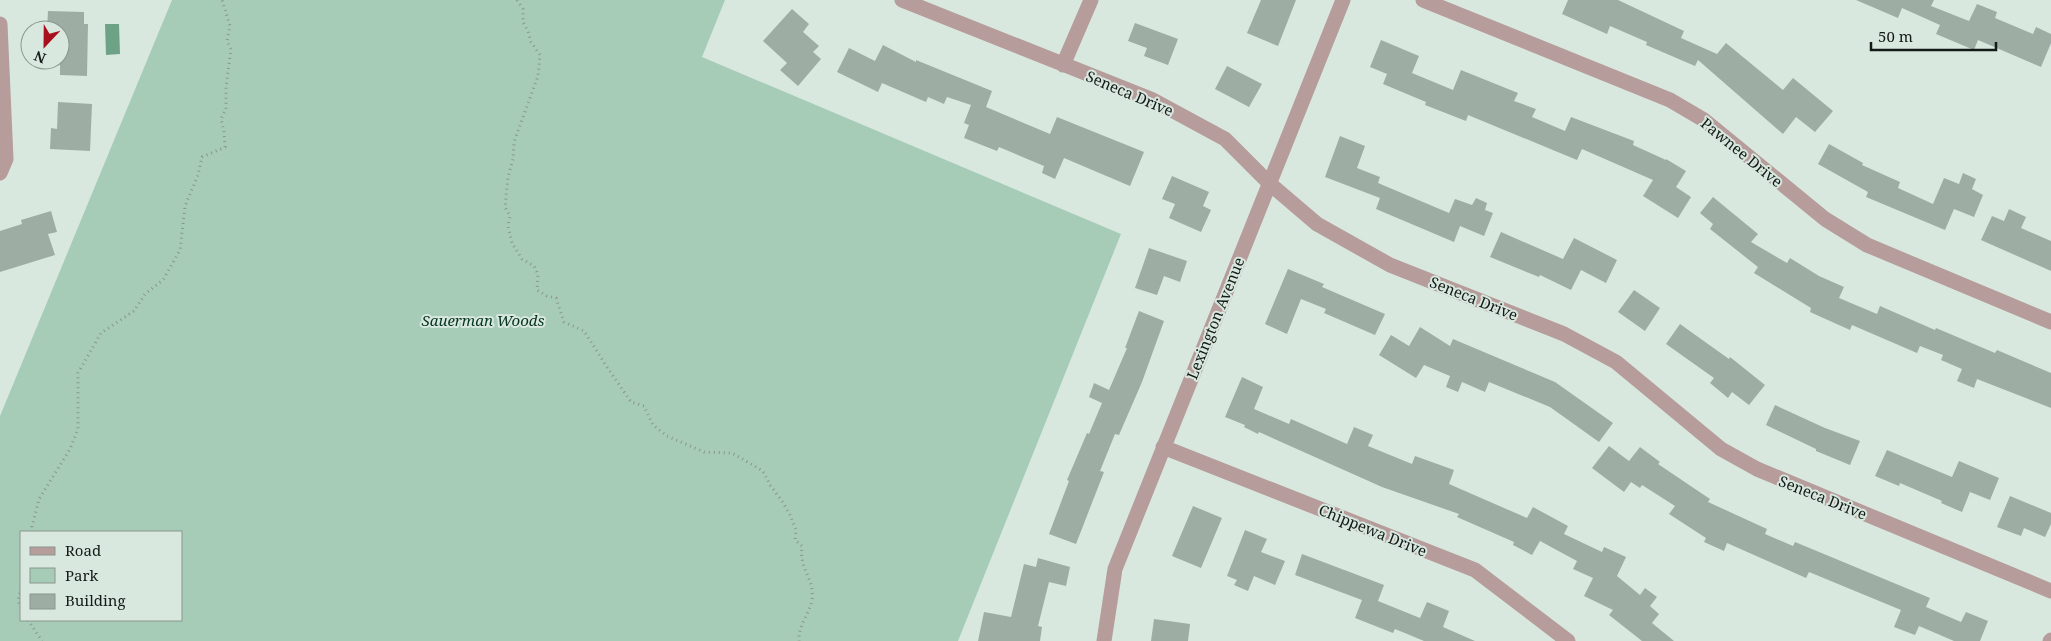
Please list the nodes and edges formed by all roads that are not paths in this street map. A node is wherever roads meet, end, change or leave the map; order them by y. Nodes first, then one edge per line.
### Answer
1 (902, 0) edge
2 (1090, 0) edge
3 (1343, 0) edge
4 (1424, 0) edge
5 (0, 24) edge
6 (1062, 64) junction
7 (2, 112) edge
8 (0, 173) edge
9 (1270, 184) junction
10 (2051, 322) edge
11 (1163, 447) junction
12 (2051, 591) edge
13 (1104, 641) edge
14 (1568, 641) edge

1 - 6 street, Seneca Drive
2 - 6 street
3 - 9 street, Lexington Avenue
4 - 10 street, Pawnee Drive
5 - 7 street
6 - 9 street, Seneca Drive
7 - 8 street
9 - 11 street, Lexington Avenue
9 - 12 street, Seneca Drive
11 - 13 street, Lexington Avenue
11 - 14 street, Chippewa Drive

